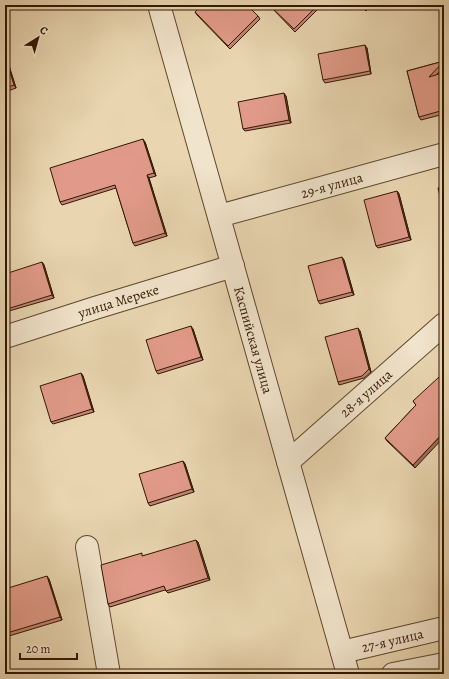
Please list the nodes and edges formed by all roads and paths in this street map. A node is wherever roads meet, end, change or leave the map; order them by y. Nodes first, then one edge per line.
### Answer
1 (159, 5) edge
2 (444, 154) edge
3 (219, 216) junction
4 (233, 266) junction
5 (444, 324) edge
6 (5, 337) edge
7 (288, 462) junction
8 (87, 547) dead end
9 (444, 628) edge
10 (342, 652) junction
11 (444, 664) edge
12 (109, 674) edge
13 (348, 674) edge
14 (393, 674) edge

1 - 3 street, Каспийская улица
2 - 3 street, 29-я улица
3 - 4 street, Каспийская улица
4 - 6 street, улица Мереке
4 - 7 street, Каспийская улица
5 - 7 street, 28-я улица
7 - 10 street, Каспийская улица
8 - 12 street
9 - 10 street, 27-я улица
10 - 13 street, Каспийская улица
11 - 14 street

